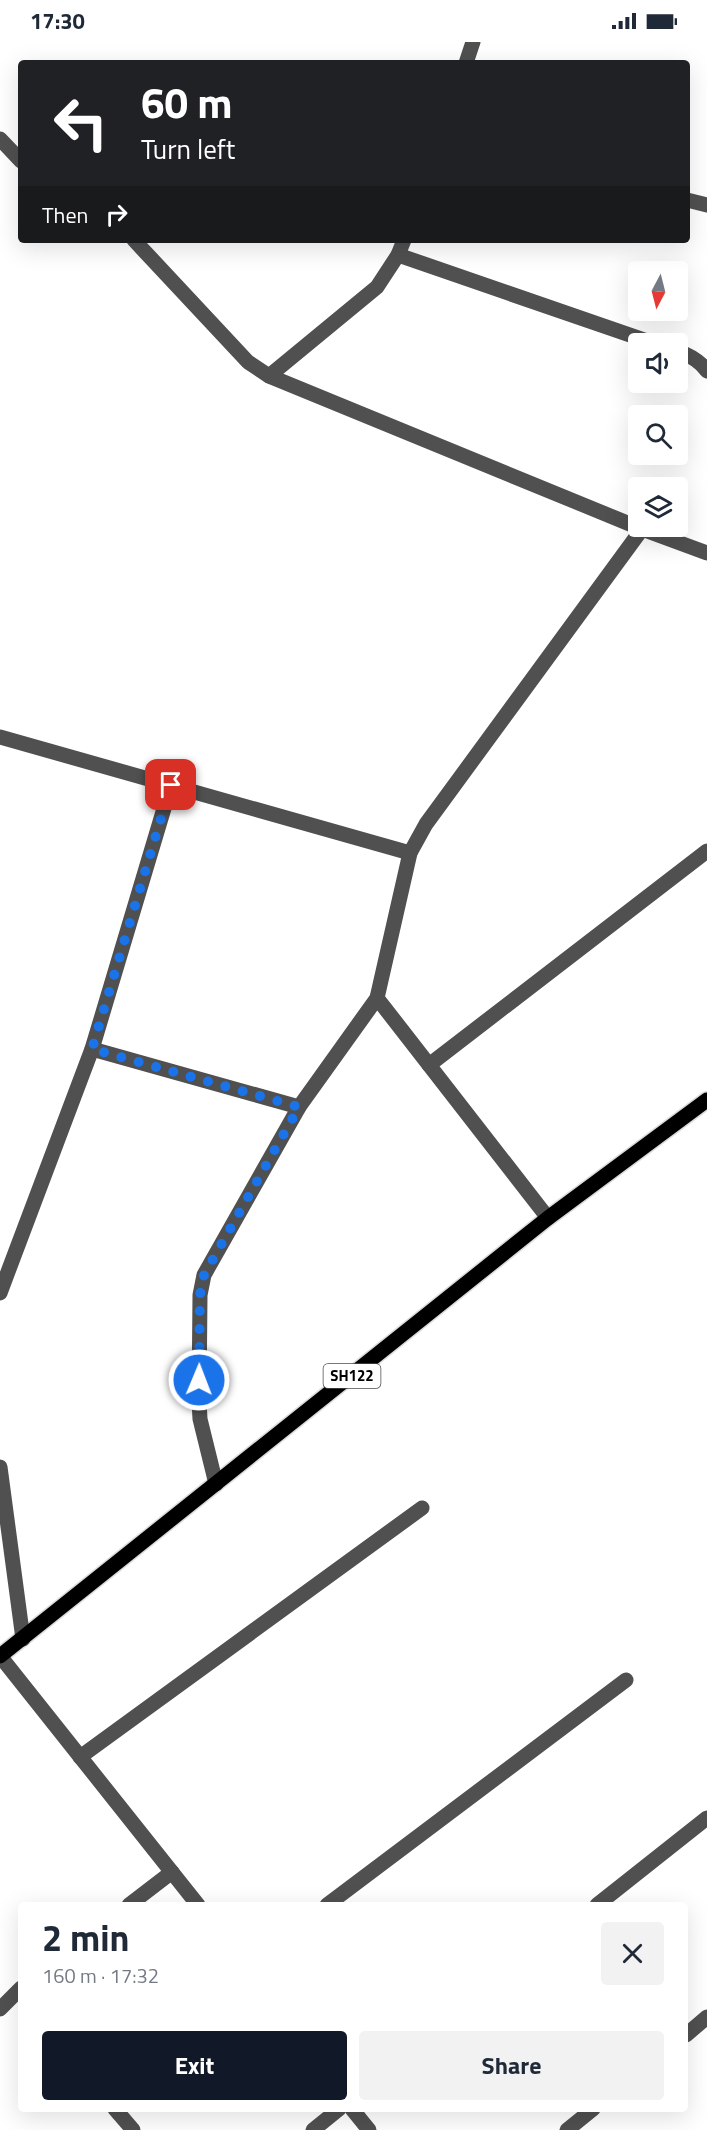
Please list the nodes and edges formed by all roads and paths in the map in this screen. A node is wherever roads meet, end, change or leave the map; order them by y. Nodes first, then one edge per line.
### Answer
1 (473, 42) edge
2 (467, 60) edge
3 (0, 139) edge
4 (18, 158) edge
5 (690, 201) edge
6 (707, 205) edge
7 (137, 243) edge
8 (403, 243) edge
9 (398, 255) junction
10 (628, 334) edge
11 (688, 355) edge
12 (707, 371) edge
13 (269, 376) junction
14 (628, 523) edge
15 (636, 537) edge
16 (668, 537) edge
17 (706, 549) edge
18 (0, 737) edge
19 (171, 785) junction
20 (410, 852) junction
21 (707, 852) edge
22 (376, 998) junction
23 (92, 1049) junction
24 (429, 1065) junction
25 (707, 1100) edge
26 (299, 1107) junction
27 (548, 1218) junction
28 (0, 1293) edge
29 (0, 1467) edge
30 (216, 1485) junction
31 (422, 1508) dead end
32 (23, 1639) junction
33 (0, 1656) edge
34 (626, 1680) dead end
35 (80, 1757) junction
36 (707, 1818) edge
37 (172, 1872) junction
38 (133, 1902) edge
39 (196, 1902) edge
40 (331, 1902) edge
41 (601, 1902) edge
42 (18, 1995) edge
43 (0, 2009) edge
44 (707, 2017) edge
45 (688, 2033) edge
46 (118, 2112) edge
47 (335, 2112) edge
48 (354, 2112) edge
49 (589, 2112) edge
50 (133, 2130) edge
51 (313, 2130) edge
52 (369, 2130) edge
53 (567, 2130) edge

1 - 2 street
3 - 4 street
5 - 6 street
7 - 13 street
8 - 9 street
9 - 10 street
9 - 13 street
11 - 12 street
13 - 14 street
15 - 20 street
16 - 17 street
18 - 19 street
19 - 20 street
19 - 23 street
20 - 22 street
21 - 24 street
22 - 24 street
22 - 26 street
23 - 26 street
23 - 28 street
24 - 27 street
25 - 27 main road, SH122
26 - 30 street
27 - 30 main road, SH122
29 - 32 street
30 - 32 main road, SH122
31 - 35 street
32 - 33 main road, SH122
33 - 35 street
34 - 40 street
35 - 37 street
36 - 41 street
37 - 38 street
37 - 39 street
42 - 43 street
44 - 45 street
46 - 50 street
47 - 51 street
48 - 52 street
49 - 53 street

